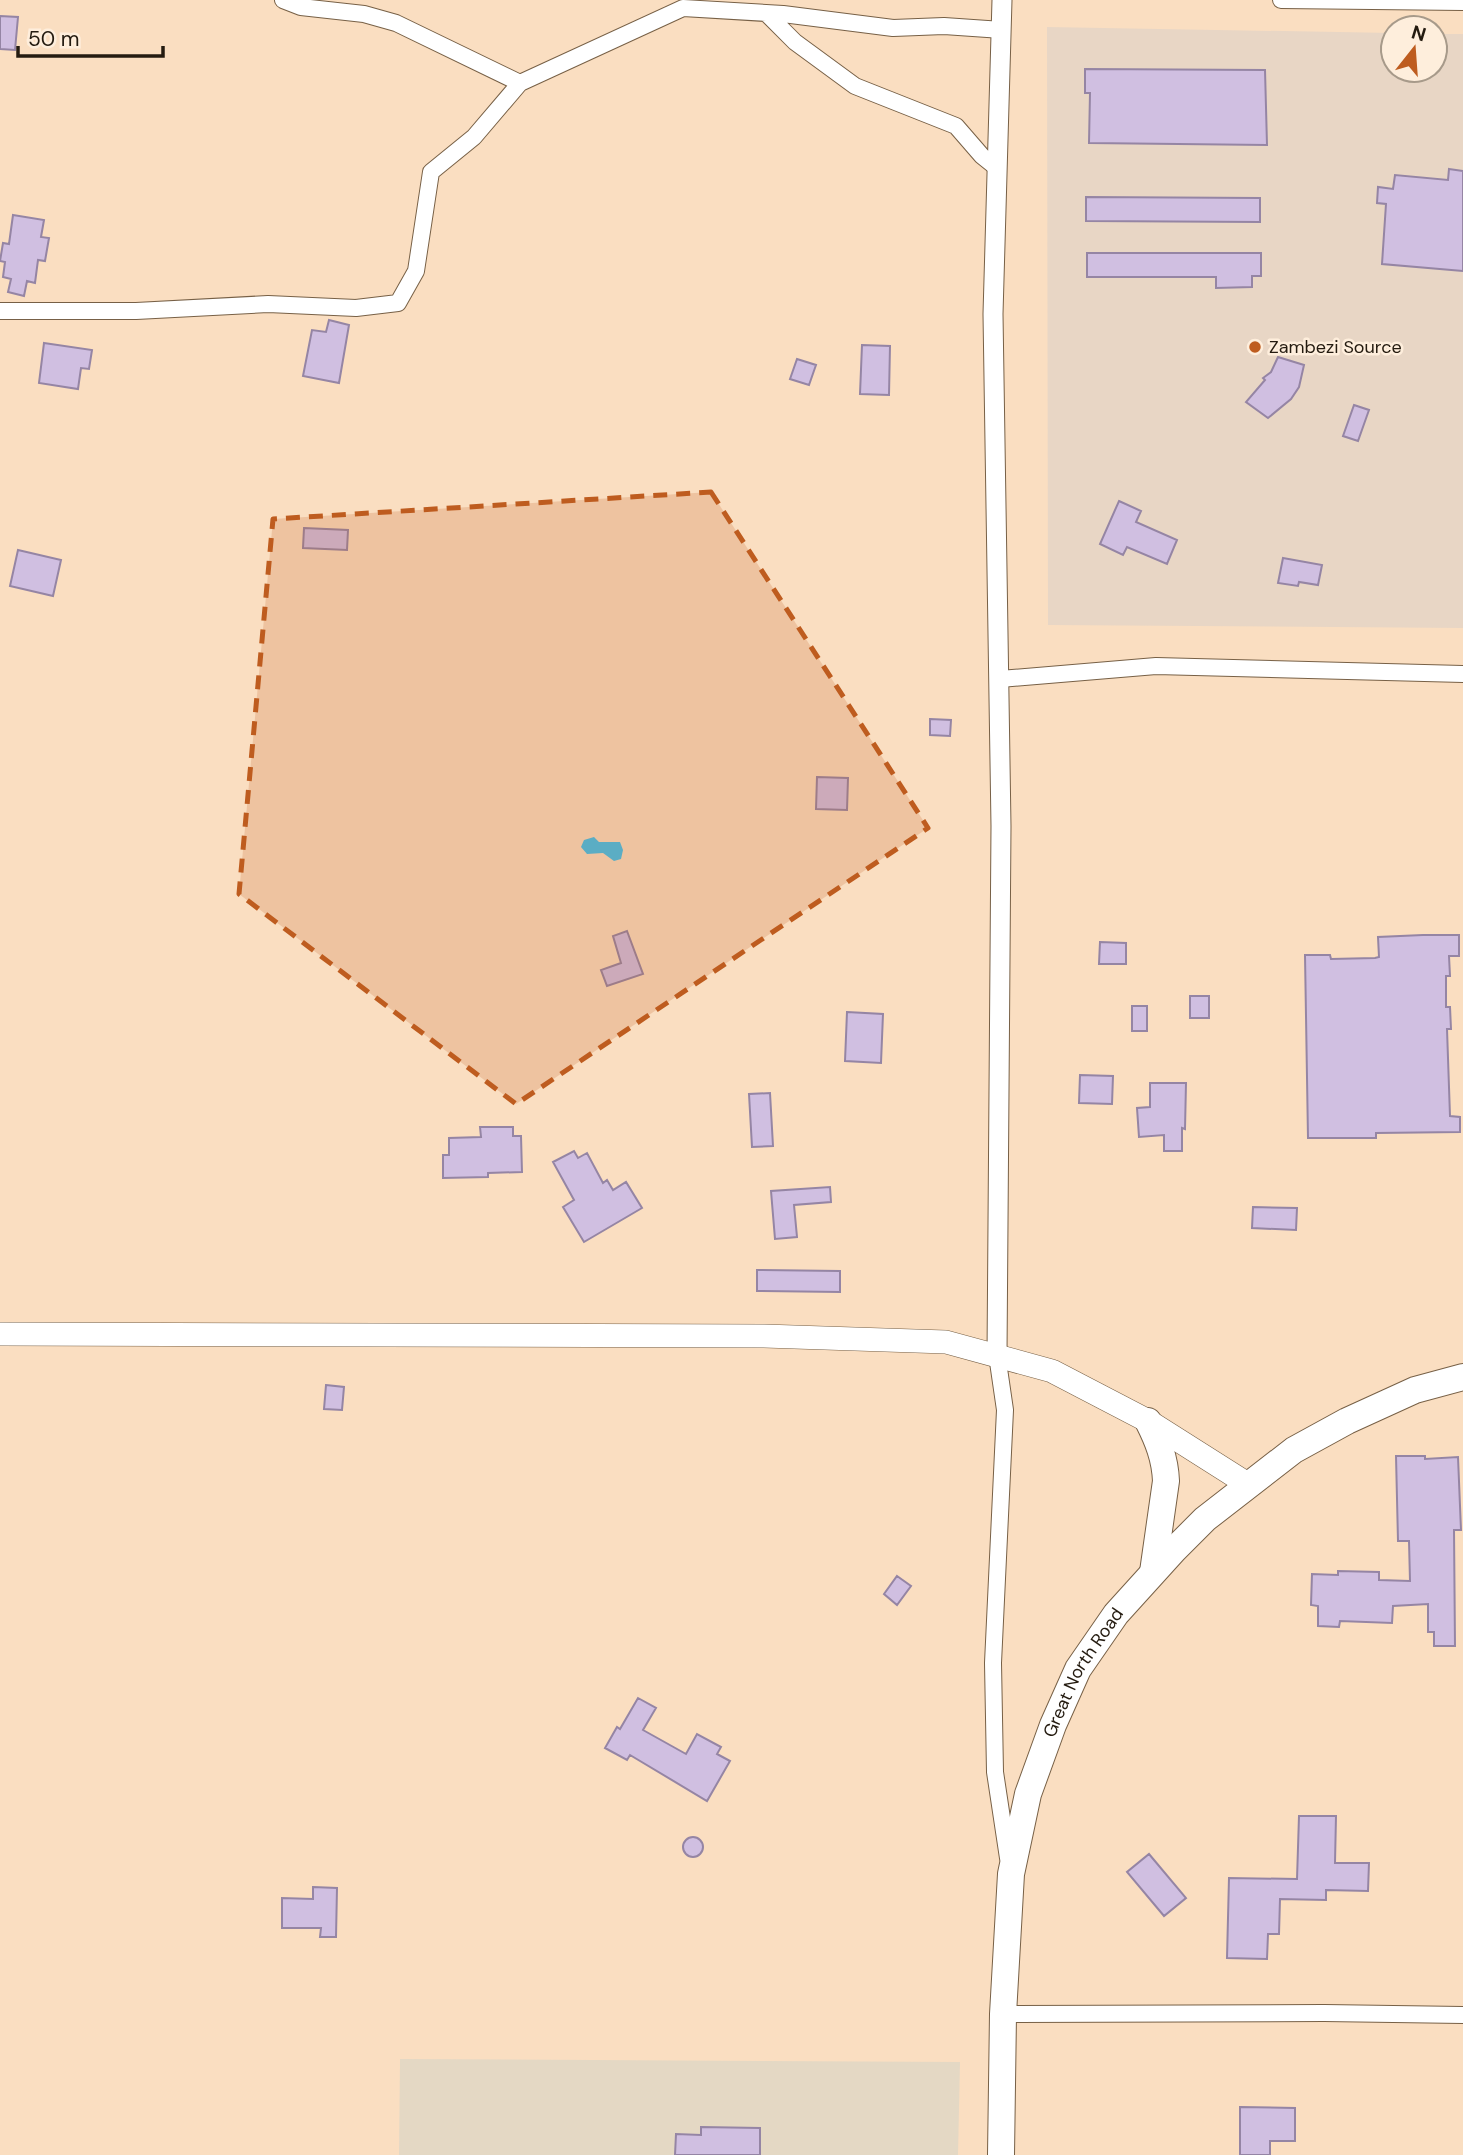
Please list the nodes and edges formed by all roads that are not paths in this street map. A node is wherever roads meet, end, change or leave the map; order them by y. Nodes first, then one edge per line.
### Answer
1 (283, 0) edge
2 (1002, 0) edge
3 (1281, 0) edge
4 (1463, 2) edge
5 (766, 13) junction
6 (1002, 30) junction
7 (520, 83) junction
8 (997, 168) junction
9 (0, 311) edge
10 (1463, 674) edge
11 (1000, 679) junction
12 (0, 1334) edge
13 (997, 1355) junction
14 (1463, 1377) edge
15 (1148, 1421) junction
16 (1249, 1485) junction
17 (1153, 1572) junction
18 (1011, 1874) junction
19 (1003, 2014) junction
20 (1463, 2015) edge
21 (1002, 2155) edge

1 - 7 street
2 - 6 street
3 - 4 street
5 - 6 street
5 - 7 street
5 - 8 street
6 - 8 street
7 - 9 street
8 - 11 street
10 - 11 street
11 - 13 street
12 - 13 main road
13 - 15 main road
13 - 18 street
14 - 16 highway, Great North Road
15 - 16 main road
15 - 17 highway
16 - 17 highway, Great North Road
17 - 18 highway, Great North Road
18 - 19 highway, Great North Road
19 - 20 street
19 - 21 highway, Great North Road

